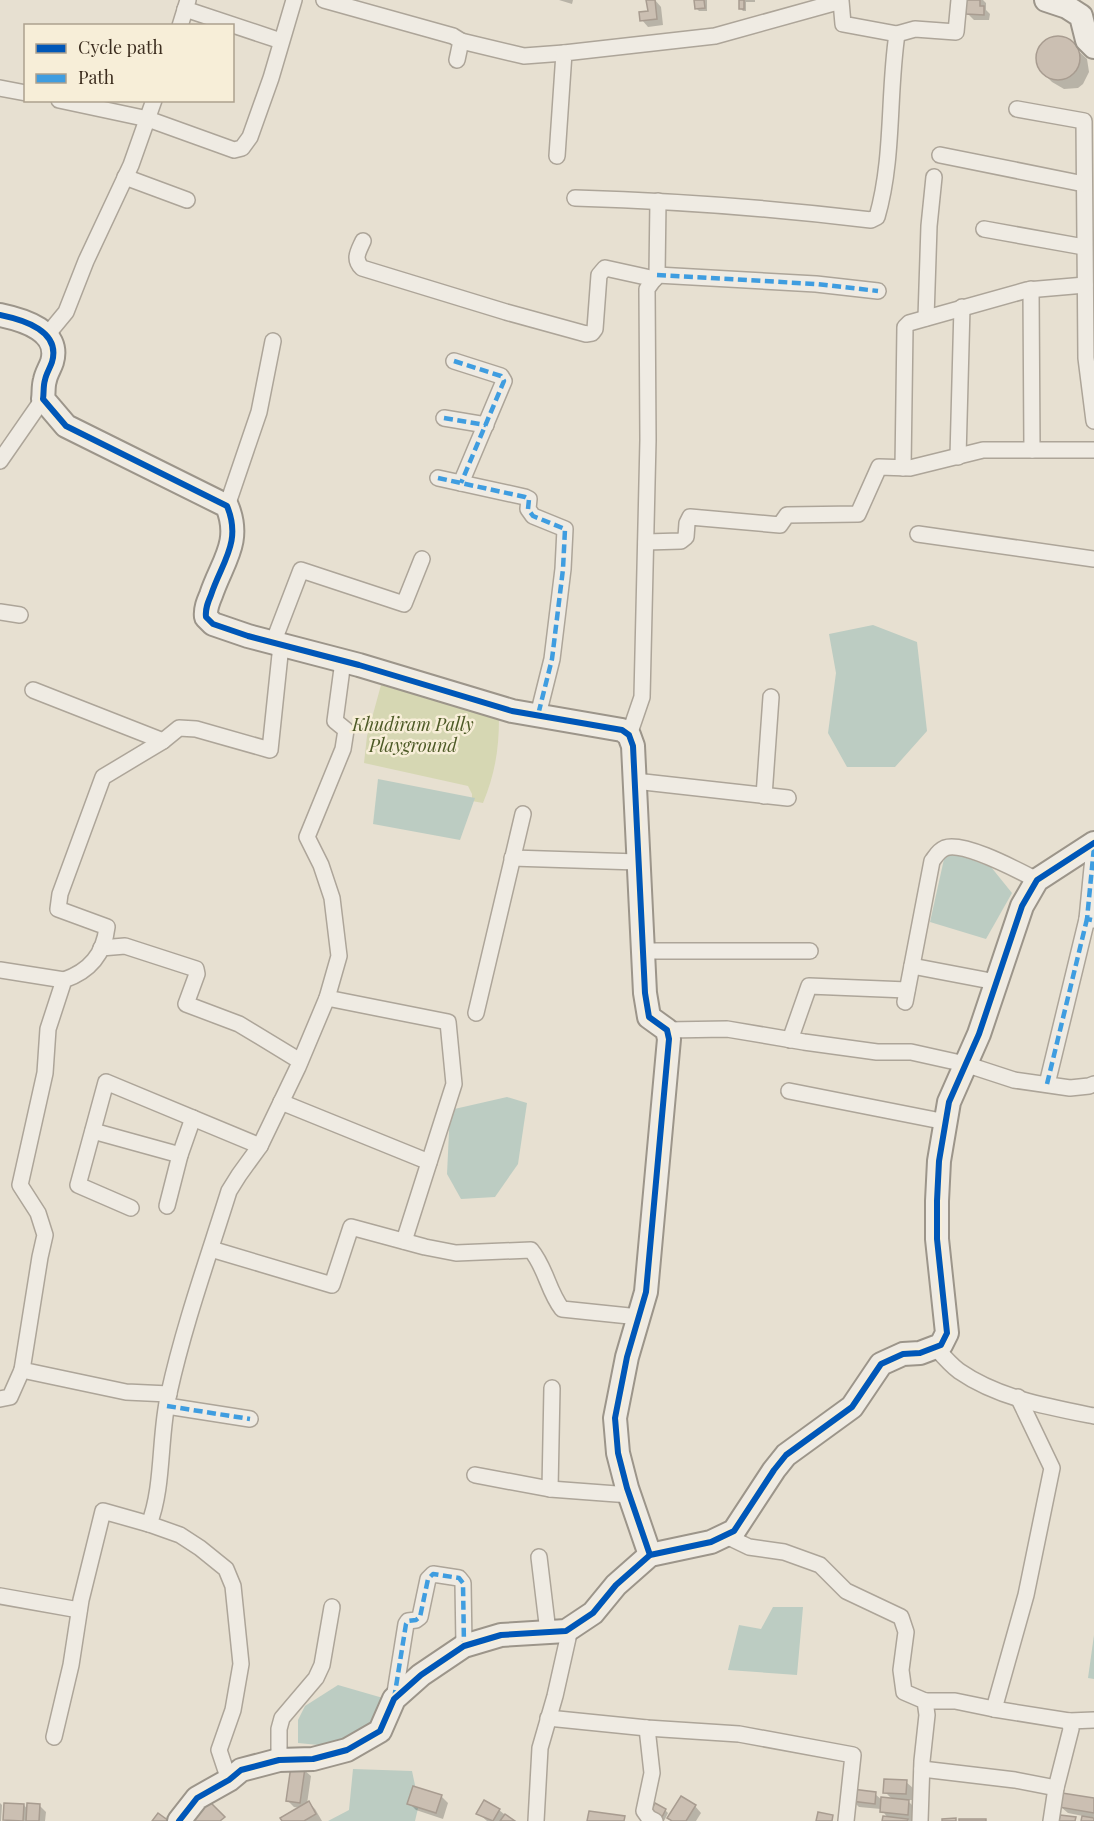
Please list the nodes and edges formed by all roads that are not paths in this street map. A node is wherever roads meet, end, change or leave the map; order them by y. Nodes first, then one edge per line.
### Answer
1 (294, 0) edge
2 (324, 0) edge
3 (959, 0) edge
4 (1046, 0) edge
5 (186, 4) edge
6 (181, 24) edge
7 (897, 34) junction
8 (281, 41) junction
9 (461, 41) junction
10 (1094, 47) edge
11 (564, 53) junction
12 (457, 60) dead end
13 (0, 88) edge
14 (24, 93) edge
15 (68, 102) edge
16 (153, 102) edge
17 (1017, 109) dead end
18 (148, 119) junction
19 (940, 155) dead end
20 (557, 156) dead end
21 (125, 177) junction
22 (934, 177) dead end
23 (1084, 183) junction
24 (575, 198) dead end
25 (187, 200) dead end
26 (658, 201) junction
27 (984, 229) dead end
28 (363, 241) dead end
29 (1084, 247) junction
30 (656, 277) junction
31 (1085, 285) junction
32 (1030, 289) junction
33 (878, 291) dead end
34 (962, 307) junction
35 (0, 315) edge
36 (926, 318) junction
37 (47, 335) junction
38 (273, 341) dead end
39 (454, 361) dead end
40 (43, 399) junction
41 (444, 418) dead end
42 (1094, 421) edge
43 (486, 425) junction
44 (1032, 450) junction
45 (1094, 450) edge
46 (958, 457) junction
47 (0, 460) edge
48 (903, 468) junction
49 (438, 478) dead end
50 (461, 483) junction
51 (226, 506) junction
52 (918, 534) dead end
53 (646, 542) junction
54 (422, 559) dead end
55 (1094, 559) edge
56 (0, 612) edge
57 (20, 615) dead end
58 (277, 644) junction
59 (343, 661) junction
60 (33, 690) dead end
61 (771, 697) dead end
62 (538, 716) junction
63 (629, 735) junction
64 (163, 741) junction
65 (635, 781) junction
66 (764, 796) junction
67 (788, 798) dead end
68 (523, 814) dead end
69 (1094, 845) edge
70 (512, 858) junction
71 (638, 862) junction
72 (1093, 872) edge
73 (1037, 880) junction
74 (1090, 919) edge
75 (101, 948) junction
76 (642, 951) junction
77 (810, 951) dead end
78 (912, 966) junction
79 (0, 970) edge
80 (64, 980) junction
81 (996, 982) junction
82 (327, 998) junction
83 (476, 1013) dead end
84 (666, 1030) junction
85 (790, 1040) junction
86 (300, 1061) junction
87 (965, 1064) junction
88 (1047, 1084) junction
89 (1094, 1084) edge
90 (789, 1091) dead end
91 (281, 1102) junction
92 (193, 1118) junction
93 (946, 1122) junction
94 (93, 1131) junction
95 (260, 1146) junction
96 (180, 1155) junction
97 (429, 1162) junction
98 (167, 1206) dead end
99 (131, 1208) dead end
100 (404, 1241) junction
101 (211, 1249) junction
102 (639, 1317) junction
103 (936, 1348) junction
104 (22, 1370) junction
105 (552, 1388) dead end
106 (1018, 1397) junction
107 (0, 1399) edge
108 (168, 1400) junction
109 (1094, 1416) edge
110 (250, 1419) dead end
111 (475, 1475) dead end
112 (550, 1489) junction
113 (630, 1495) junction
114 (149, 1524) junction
115 (724, 1535) junction
116 (650, 1555) junction
117 (539, 1557) dead end
118 (0, 1596) edge
119 (332, 1607) dead end
120 (79, 1610) junction
121 (557, 1632) junction
122 (464, 1646) junction
123 (394, 1699) junction
124 (925, 1701) junction
125 (994, 1709) junction
126 (548, 1718) junction
127 (1069, 1720) junction
128 (1094, 1720) edge
129 (647, 1728) junction
130 (54, 1737) dead end
131 (279, 1760) junction
132 (922, 1769) junction
133 (228, 1780) junction
134 (1056, 1788) junction
135 (178, 1821) edge
136 (536, 1821) edge
137 (655, 1821) edge
138 (846, 1821) edge
139 (920, 1821) edge
140 (1051, 1821) edge

1 - 8 street
2 - 9 street
3 - 7 street
4 - 10 street
5 - 6 street
5 - 8 street
7 - 11 street
7 - 26 street
8 - 18 street
9 - 11 street
9 - 12 street
11 - 20 street
13 - 14 street
15 - 18 street
16 - 18 street
17 - 23 street
18 - 21 street
19 - 23 street
21 - 25 street
21 - 37 street
22 - 36 street
23 - 29 street
24 - 26 street
26 - 30 street
27 - 29 street
28 - 30 street
29 - 31 street
30 - 33 street
30 - 53 street
31 - 32 street
31 - 42 street
32 - 34 street
32 - 44 street
34 - 36 street
34 - 46 street
35 - 37 street
36 - 48 street
37 - 40 street
38 - 51 street
39 - 43 street
40 - 47 street
40 - 51 street
41 - 43 street
43 - 50 street
44 - 45 street
44 - 46 street
46 - 48 street
48 - 53 street
49 - 50 street
50 - 62 street
51 - 58 street
52 - 55 street
53 - 63 street
54 - 58 street
56 - 57 street
58 - 59 street
58 - 64 street
59 - 62 street
59 - 82 street
60 - 64 street
61 - 66 street
62 - 63 street
63 - 65 street
64 - 75 street
65 - 66 street
65 - 71 street
66 - 67 street
68 - 70 street
69 - 72 street
69 - 73 street
70 - 71 street
70 - 83 street
71 - 76 street
72 - 74 street
73 - 78 street
73 - 81 street
74 - 88 street
75 - 80 street
75 - 86 street
76 - 77 street
76 - 84 street
78 - 81 street
78 - 85 street
79 - 80 street
80 - 104 street
81 - 87 street
82 - 86 street
82 - 97 street
84 - 85 street
84 - 102 street
85 - 87 street
86 - 91 street
87 - 88 street
87 - 93 street
88 - 89 street
90 - 93 street
91 - 95 street
91 - 97 street
92 - 94 street
92 - 95 street
92 - 96 street
93 - 103 street
94 - 96 street
94 - 99 street
95 - 101 street
96 - 98 street
97 - 100 street
100 - 101 street
100 - 102 street
101 - 108 street
102 - 113 street
103 - 106 street
103 - 115 street
104 - 107 street
104 - 108 street
105 - 112 street
106 - 109 street
106 - 125 street
108 - 110 street
108 - 114 street
111 - 112 street
112 - 113 street
113 - 116 street
114 - 120 street
114 - 133 street
115 - 116 street
115 - 124 street
116 - 121 street
117 - 121 street
118 - 120 street
119 - 131 street
120 - 130 street
121 - 122 street
121 - 126 street
122 - 123 street
122 - 123 street
123 - 131 street
124 - 125 street
124 - 132 street
125 - 127 street
126 - 129 street
126 - 136 street
127 - 128 street
127 - 134 street
129 - 137 street
129 - 138 street
131 - 133 street
132 - 134 street
132 - 139 street
133 - 135 street
134 - 140 street

